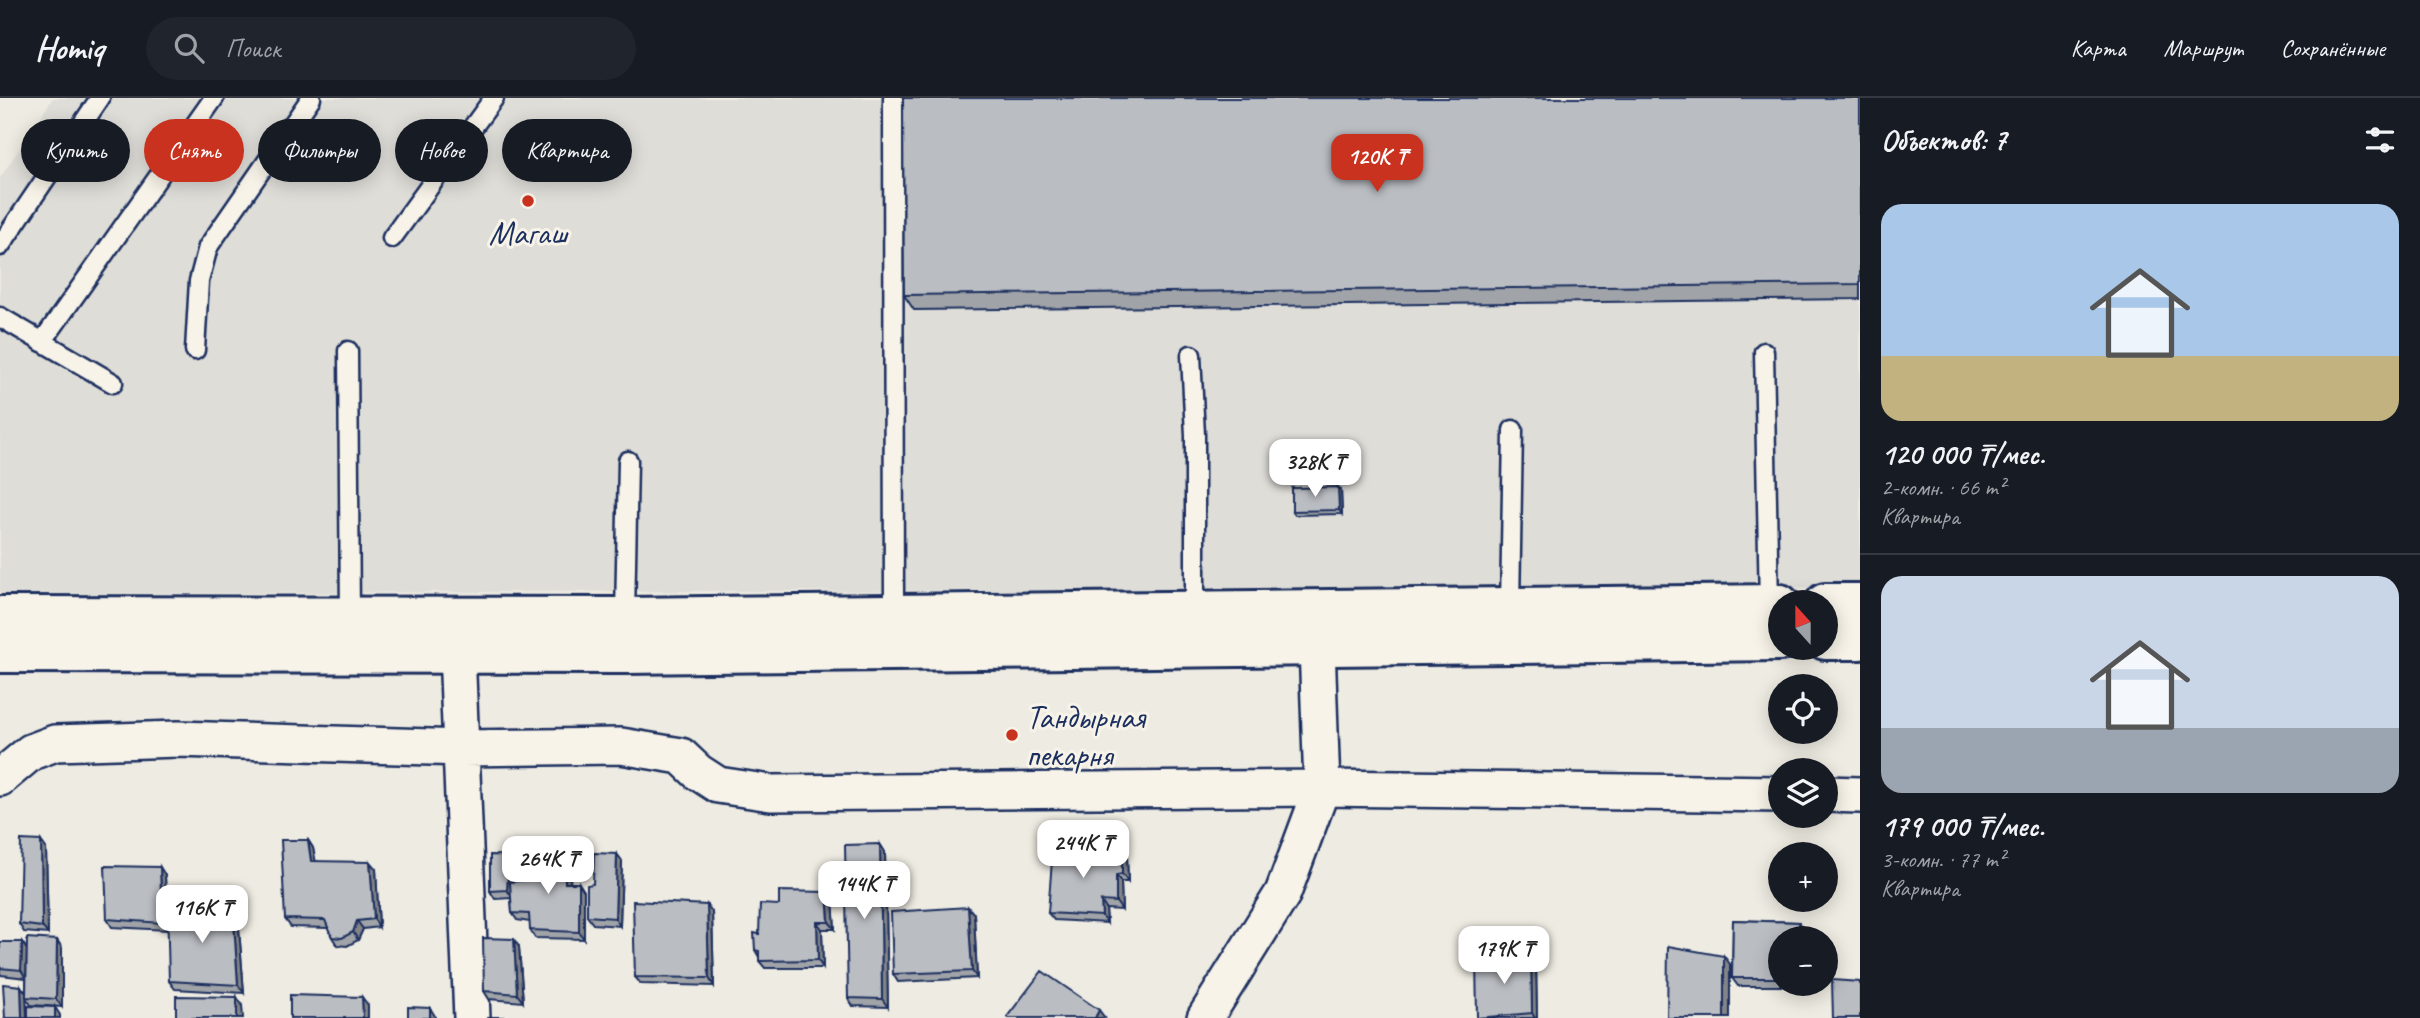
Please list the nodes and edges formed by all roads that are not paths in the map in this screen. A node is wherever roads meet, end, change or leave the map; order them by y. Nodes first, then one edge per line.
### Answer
1 (100, 98) edge
2 (214, 98) edge
3 (311, 98) edge
4 (494, 98) edge
5 (893, 98) edge
6 (392, 237) dead end
7 (0, 246) edge
8 (0, 317) edge
9 (42, 342) junction
10 (195, 350) dead end
11 (348, 351) dead end
12 (1764, 352) dead end
13 (1191, 355) dead end
14 (113, 383) dead end
15 (1513, 430) dead end
16 (628, 461) dead end
17 (1774, 590) edge
18 (1838, 603) edge
19 (1860, 603) edge
20 (1510, 607) junction
21 (1195, 612) junction
22 (894, 615) junction
23 (0, 616) edge
24 (350, 617) junction
25 (456, 617) junction
26 (625, 617) junction
27 (1768, 622) edge
28 (1768, 622) edge
29 (1838, 640) edge
30 (1860, 640) edge
31 (1317, 646) junction
32 (0, 653) edge
33 (456, 655) junction
34 (463, 748) junction
35 (0, 778) edge
36 (1322, 788) junction
37 (1768, 794) edge
38 (1838, 794) edge
39 (1860, 795) edge
40 (472, 1018) edge
41 (1205, 1018) edge

1 - 7 lane
2 - 9 lane
3 - 10 lane
4 - 6 lane
5 - 22 lane
8 - 9 lane
9 - 14 lane
11 - 24 lane
12 - 17 lane
13 - 21 lane
15 - 20 lane
16 - 26 lane
18 - 19 main road
20 - 21 main road
20 - 27 main road
21 - 22 main road
22 - 26 main road
23 - 24 main road
24 - 25 main road
25 - 26 main road
25 - 33 street
28 - 31 main road
29 - 30 main road
31 - 33 main road
31 - 36 street
32 - 33 main road
33 - 34 street
34 - 35 street
34 - 36 street
34 - 40 street
36 - 37 street
36 - 41 street
38 - 39 street

